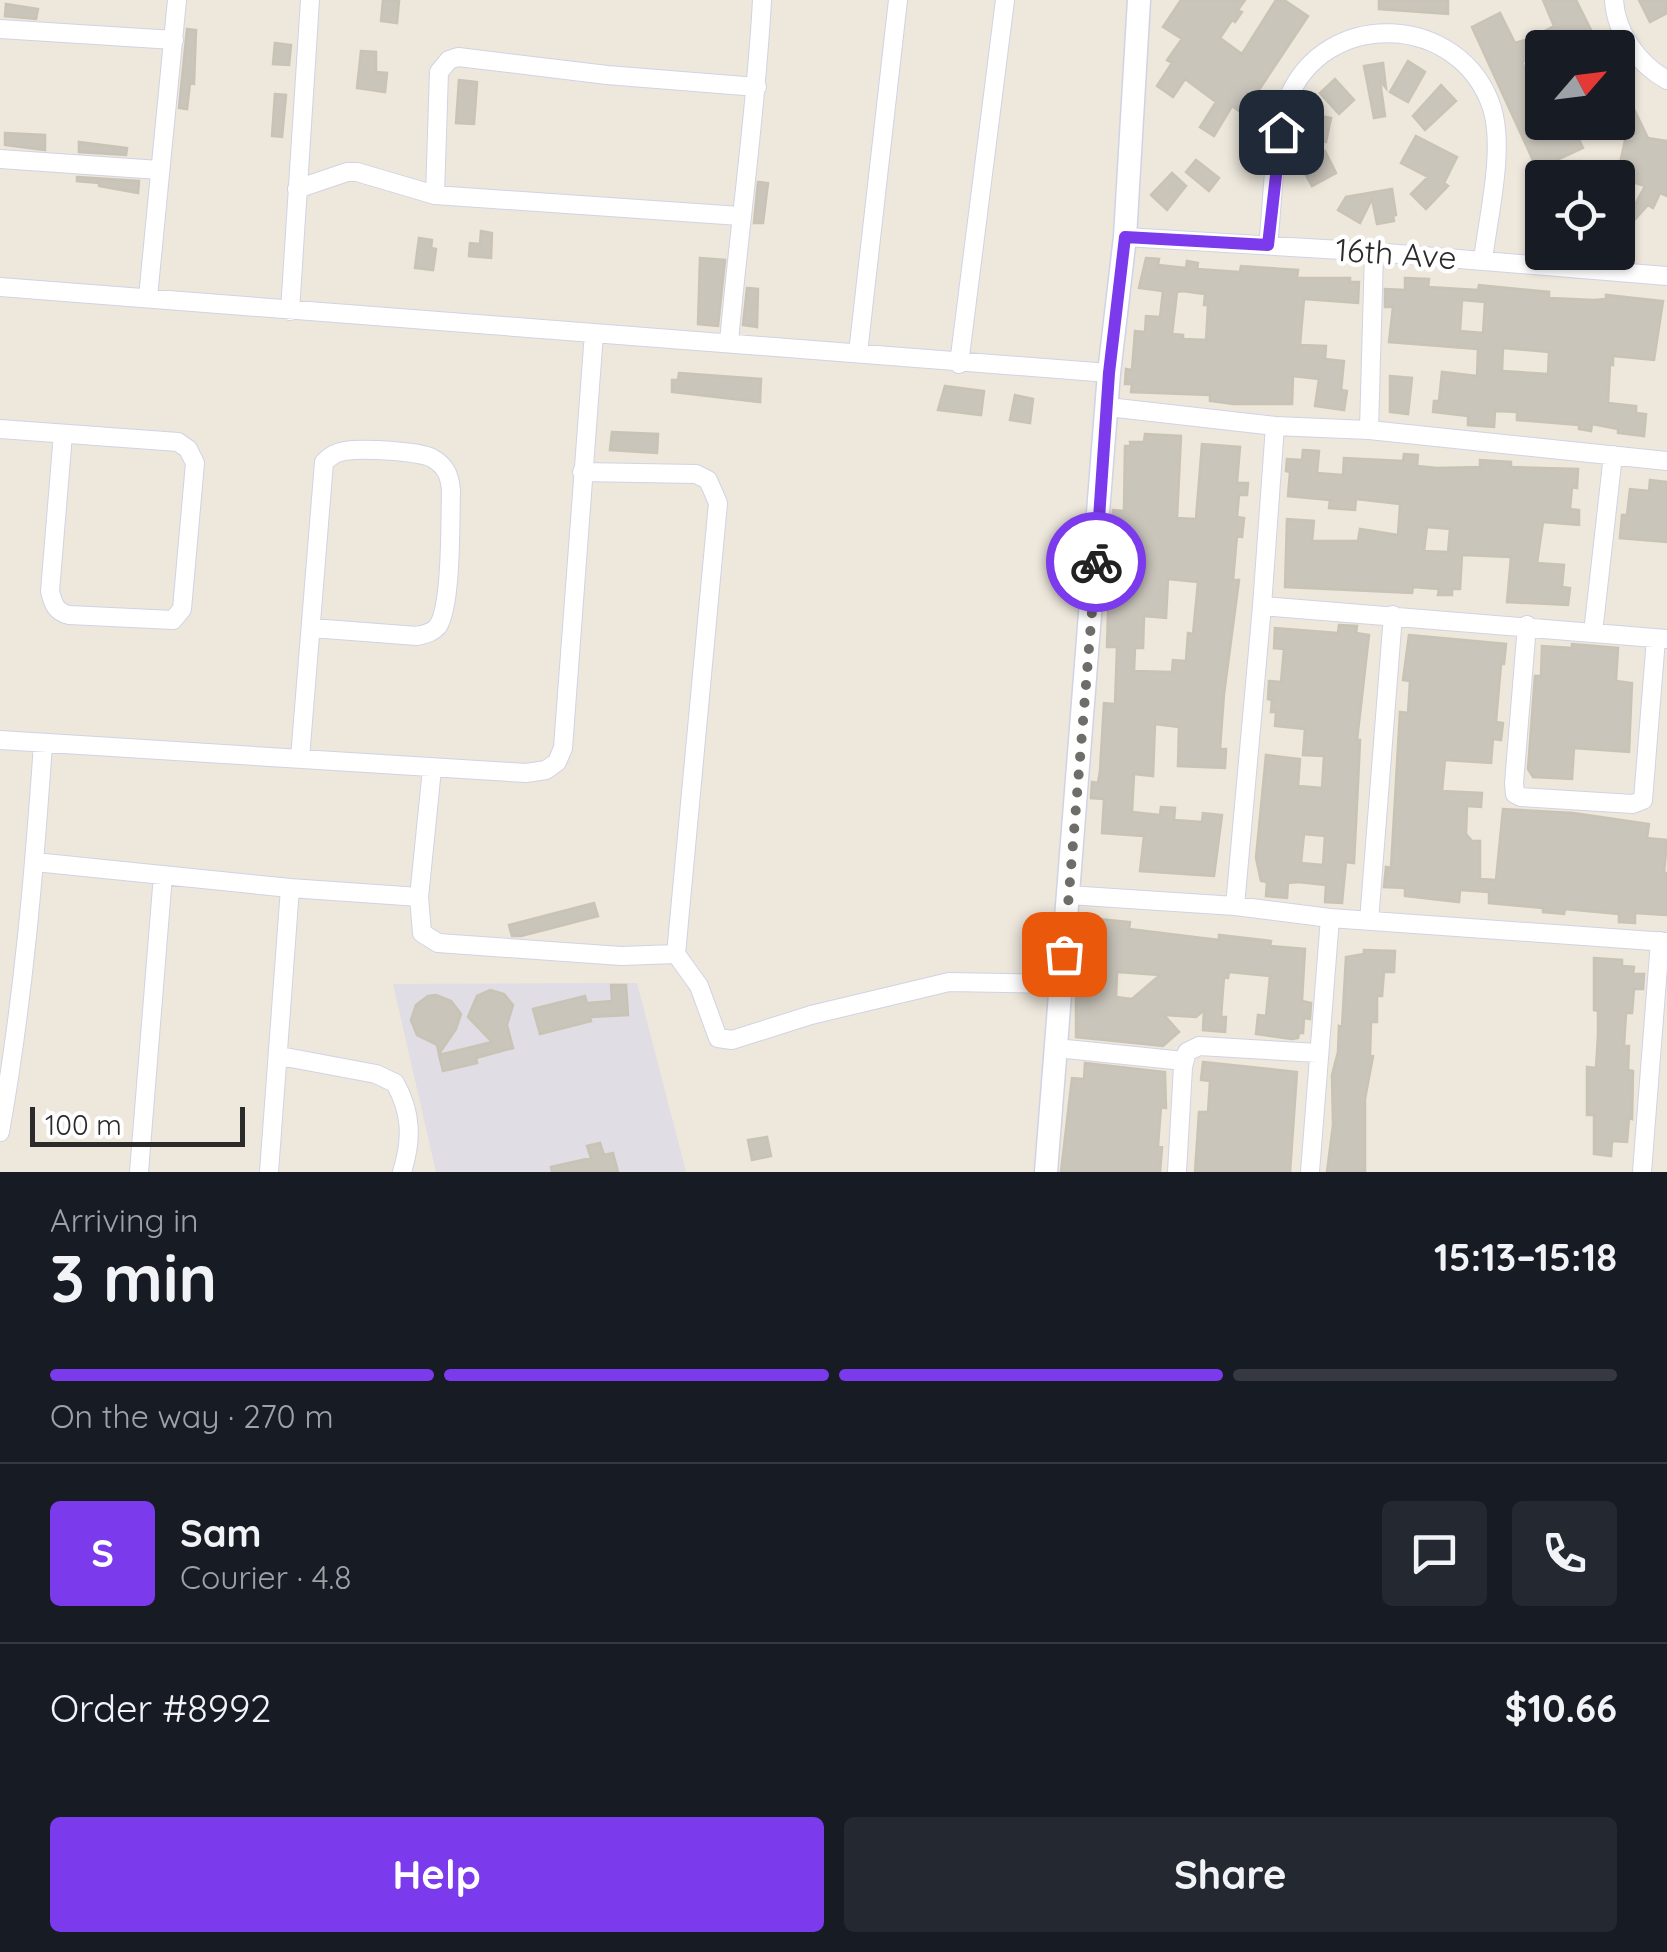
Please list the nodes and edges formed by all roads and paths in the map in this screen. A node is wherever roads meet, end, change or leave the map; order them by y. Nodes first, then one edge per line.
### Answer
1 (177, 0) edge
2 (310, 0) edge
3 (762, 0) edge
4 (898, 0) edge
5 (1004, 0) edge
6 (1139, 0) edge
7 (1614, 0) edge
8 (0, 29) edge
9 (174, 40) junction
10 (1667, 80) edge
11 (757, 86) junction
12 (0, 158) edge
13 (159, 170) junction
14 (297, 189) junction
15 (435, 195) junction
16 (740, 216) junction
17 (1125, 237) junction
18 (1268, 245) junction
19 (1374, 252) junction
20 (1483, 260) junction
21 (1667, 276) edge
22 (0, 287) edge
23 (148, 296) junction
24 (290, 311) junction
25 (594, 333) junction
26 (730, 342) junction
27 (858, 353) junction
28 (959, 364) junction
29 (1109, 373) junction
30 (1108, 407) junction
31 (1274, 426) junction
32 (0, 429) edge
33 (1370, 430) junction
34 (63, 434) junction
35 (1613, 455) junction
36 (1667, 461) edge
37 (582, 472) junction
38 (1262, 606) junction
39 (1394, 616) junction
40 (1527, 625) junction
41 (312, 628) junction
42 (1593, 633) junction
43 (1661, 639) edge
44 (0, 740) edge
45 (42, 744) junction
46 (300, 758) junction
47 (432, 769) junction
48 (35, 862) junction
49 (163, 875) junction
50 (290, 888) junction
51 (1068, 895) junction
52 (419, 896) junction
53 (1235, 906) junction
54 (1330, 918) junction
55 (1369, 920) junction
56 (1663, 941) edge
57 (676, 954) junction
58 (1062, 984) junction
59 (1056, 1048) junction
60 (1318, 1054) junction
61 (280, 1056) junction
62 (1184, 1061) junction
63 (1658, 1088) edge
64 (0, 1132) edge
65 (139, 1172) edge
66 (269, 1172) edge
67 (402, 1172) edge
68 (1046, 1172) edge
69 (1178, 1172) edge
70 (1310, 1172) edge
71 (1642, 1172) edge

1 - 9 street
2 - 14 street
3 - 11 street
4 - 27 street
5 - 28 street
6 - 17 street
7 - 10 street
8 - 9 street
9 - 13 street
11 - 15 street
11 - 16 street
12 - 13 street
13 - 23 street
14 - 15 street
14 - 24 street
15 - 16 street
16 - 26 street
17 - 18 street, 16th Ave
17 - 29 street
18 - 19 street, 16th Ave
18 - 20 street
19 - 20 street, 16th Ave
19 - 33 street
20 - 21 street, 16th Ave
22 - 23 street
23 - 24 street
24 - 25 street
25 - 26 street
25 - 37 street
26 - 27 street
27 - 28 street
28 - 29 street
29 - 30 street
30 - 31 street
30 - 51 street
31 - 33 street
31 - 38 street
32 - 34 street
33 - 35 street
34 - 34 street
35 - 36 street
35 - 42 street
37 - 47 street
37 - 57 street
38 - 39 street
38 - 53 street
39 - 40 street
39 - 55 street
40 - 42 street
40 - 43 street
41 - 41 street
41 - 46 street
42 - 43 street
44 - 45 street
45 - 46 street
45 - 48 street
46 - 47 street
47 - 52 street
48 - 49 street
48 - 64 street
49 - 50 street
49 - 65 street
50 - 52 street
50 - 61 street
51 - 53 street
51 - 58 street
52 - 57 street
53 - 54 street
54 - 55 street
54 - 60 street
55 - 56 street
56 - 63 street
57 - 58 street
58 - 59 street
59 - 62 street
59 - 68 street
60 - 62 street
60 - 70 street
61 - 66 street
61 - 67 street
62 - 69 street
63 - 71 street

